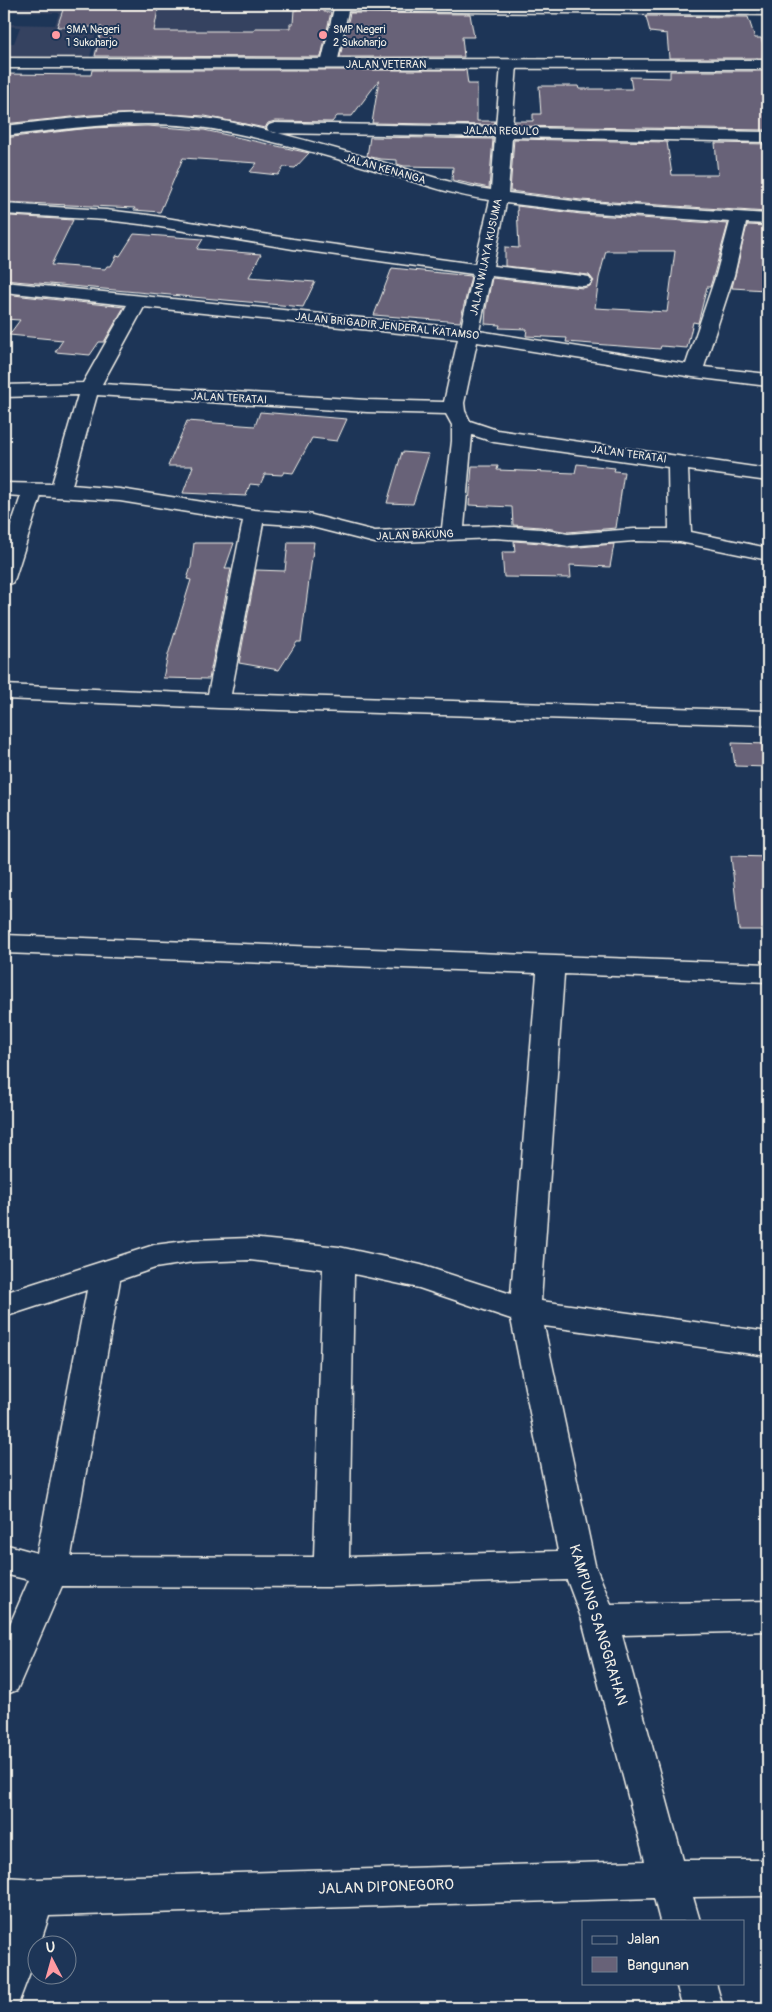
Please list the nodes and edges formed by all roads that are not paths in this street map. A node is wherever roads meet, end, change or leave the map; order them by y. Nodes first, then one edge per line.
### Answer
1 (342, 5) edge
2 (450, 6) edge
3 (767, 11) edge
4 (4, 63) edge
5 (329, 64) junction
6 (510, 65) junction
7 (768, 65) edge
8 (234, 128) junction
9 (4, 131) edge
10 (504, 131) junction
11 (768, 137) edge
12 (499, 196) junction
13 (4, 209) edge
14 (739, 218) junction
15 (768, 219) edge
16 (483, 270) junction
17 (583, 281) dead end
18 (4, 287) edge
19 (139, 300) junction
20 (470, 335) junction
21 (693, 371) junction
22 (768, 380) edge
23 (89, 389) junction
24 (4, 391) edge
25 (458, 417) junction
26 (678, 462) junction
27 (768, 475) edge
28 (4, 489) edge
29 (33, 490) junction
30 (60, 490) junction
31 (254, 516) junction
32 (452, 534) junction
33 (680, 536) junction
34 (768, 554) edge
35 (4, 578) edge
36 (4, 692) edge
37 (218, 701) junction
38 (768, 718) edge
39 (4, 944) edge
40 (551, 965) junction
41 (768, 973) edge
42 (339, 1259) junction
43 (106, 1272) junction
44 (4, 1305) edge
45 (525, 1311) junction
46 (768, 1344) edge
47 (4, 1559) edge
48 (578, 1565) junction
49 (52, 1571) junction
50 (331, 1572) junction
51 (768, 1616) edge
52 (600, 1620) junction
53 (4, 1679) edge
54 (768, 1878) edge
55 (669, 1879) junction
56 (20, 1897) edge
57 (680, 1920) edge
58 (696, 1984) edge
59 (4, 1990) edge
60 (702, 2008) edge

1 - 2 street
1 - 5 street
2 - 3 street
4 - 5 street, JALAN VETERAN
5 - 6 street, JALAN VETERAN
6 - 7 street, JALAN VETERAN
6 - 10 street, JALAN WIJAYA KUSUMA
8 - 9 street, JALAN KENANGA
8 - 10 street, JALAN REGULO
8 - 12 street, JALAN KENANGA
10 - 11 street, JALAN REGULO
10 - 12 street, JALAN WIJAYA KUSUMA
12 - 14 street, JALAN KENANGA
12 - 16 street, JALAN WIJAYA KUSUMA
13 - 16 street
14 - 15 street, JALAN KENANGA
14 - 21 street
16 - 17 street
16 - 20 street, JALAN WIJAYA KUSUMA
18 - 19 street, JALAN BRIGADIR JENDERAL KATAMSO
19 - 20 street, JALAN BRIGADIR JENDERAL KATAMSO
19 - 23 street
20 - 21 street, JALAN BRIGADIR JENDERAL KATAMSO
20 - 25 street, JALAN WIJAYA KUSUMA
21 - 22 street, JALAN BRIGADIR JENDERAL KATAMSO
23 - 24 street, JALAN TERATAI
23 - 25 street, JALAN TERATAI
23 - 30 street
25 - 26 street, JALAN TERATAI
25 - 32 street, JALAN WIJAYA KUSUMA
26 - 27 street, JALAN TERATAI
26 - 33 street
28 - 29 street, JALAN BAKUNG
29 - 30 street, JALAN BAKUNG
29 - 35 street
30 - 31 street, JALAN BAKUNG
31 - 32 street, JALAN BAKUNG
31 - 37 street
32 - 33 street, JALAN BAKUNG
33 - 34 street, JALAN BAKUNG
36 - 37 street
37 - 38 street
39 - 40 street
40 - 41 street
40 - 45 street, KAMPUNG SANGGRAHAN
42 - 43 street
42 - 45 street
42 - 50 street
43 - 44 street
43 - 49 street
45 - 46 street
45 - 48 street, KAMPUNG SANGGRAHAN
47 - 49 street
48 - 50 street
48 - 52 street, KAMPUNG SANGGRAHAN
49 - 50 street
49 - 53 street
51 - 52 street
52 - 55 street, KAMPUNG SANGGRAHAN
54 - 55 street, JALAN DIPONEGORO
55 - 56 street, JALAN DIPONEGORO
55 - 57 street, KAMPUNG SANGGRAHAN
56 - 59 street
58 - 60 street

